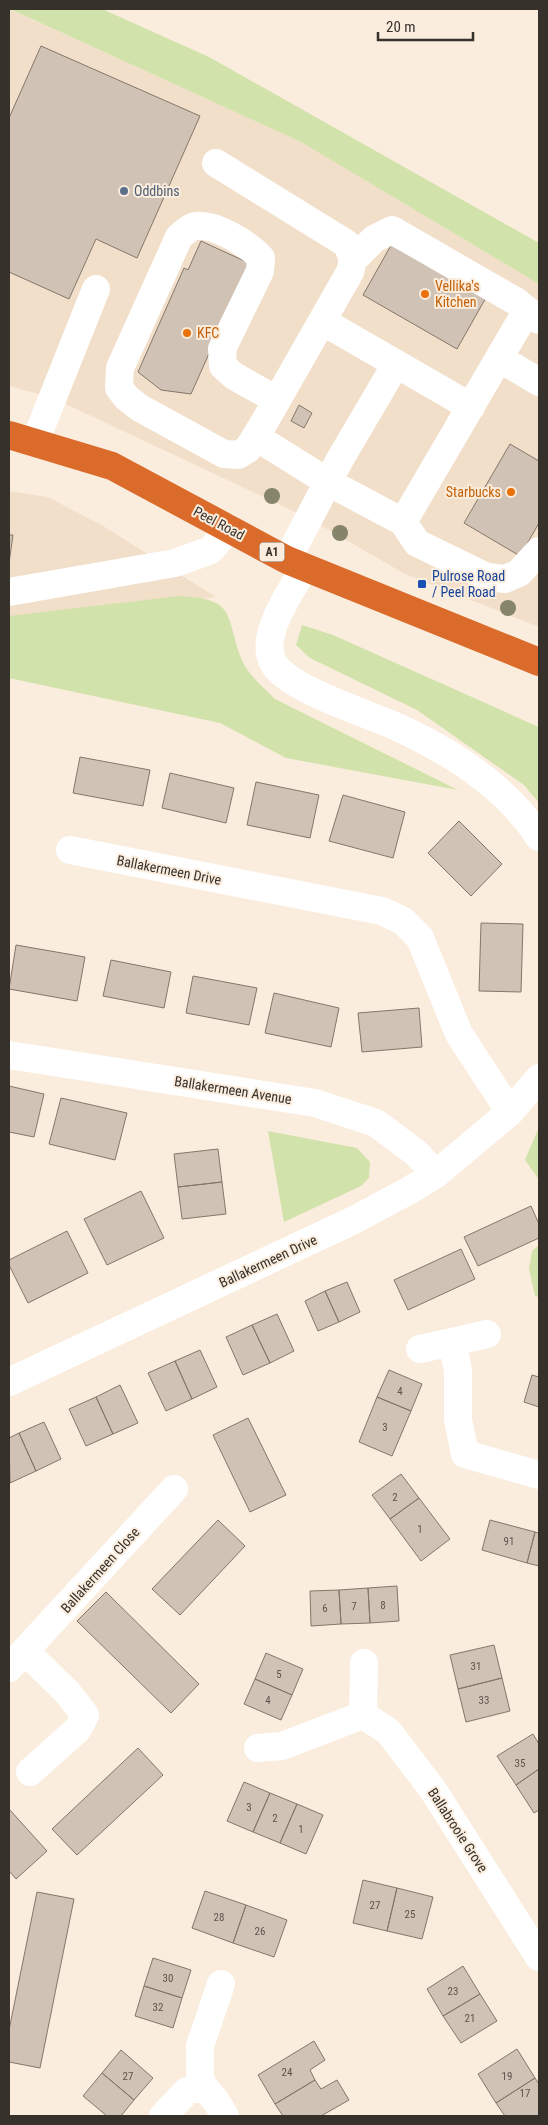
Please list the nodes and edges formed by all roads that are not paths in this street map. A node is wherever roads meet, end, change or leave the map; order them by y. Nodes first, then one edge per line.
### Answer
1 (216, 163) dead end
2 (352, 260) junction
3 (96, 289) dead end
4 (533, 316) edge
5 (322, 321) junction
6 (499, 358) junction
7 (396, 364) junction
8 (539, 382) edge
9 (277, 400) junction
10 (471, 407) junction
11 (9, 435) edge
12 (35, 442) junction
13 (252, 443) junction
14 (328, 482) junction
15 (403, 522) junction
16 (228, 528) junction
17 (539, 550) edge
18 (296, 563) junction
19 (9, 592) edge
20 (539, 662) edge
21 (539, 837) edge
22 (70, 850) dead end
23 (9, 1054) edge
24 (539, 1078) edge
25 (510, 1112) junction
26 (436, 1174) junction
27 (487, 1334) dead end
28 (452, 1342) junction
29 (420, 1349) dead end
30 (9, 1382) edge
31 (539, 1475) edge
32 (174, 1489) dead end
33 (17, 1660) edge
34 (364, 1663) dead end
35 (363, 1716) junction
36 (270, 1747) dead end
37 (30, 1772) dead end
38 (539, 1957) edge
39 (221, 1984) dead end
40 (203, 2086) junction
41 (163, 2116) edge
42 (225, 2116) edge

1 - 2 street
2 - 4 street
2 - 5 street
3 - 12 street
4 - 6 street
5 - 7 street
5 - 9 street
6 - 8 street
6 - 10 street
7 - 10 street
7 - 14 street
9 - 13 street
9 - 13 street
10 - 15 street
11 - 12 highway, Peel Road / A1
12 - 16 highway, Peel Road / A1
13 - 14 street
14 - 15 street
14 - 18 street
15 - 17 street
16 - 18 highway, Peel Road / A1
16 - 19 street
18 - 20 highway, Peel Road / A1
18 - 21 street
22 - 25 street, Ballakermeen Drive
23 - 26 street, Ballakermeen Avenue
24 - 25 street, Ballakermeen Drive
25 - 26 street, Ballakermeen Drive
26 - 30 street, Ballakermeen Drive
27 - 28 street
28 - 29 street
28 - 31 street
32 - 33 street, Ballakermeen Close
33 - 37 street, Ballakermeen Close
34 - 35 street
35 - 36 street
35 - 38 street, Ballabrooie Grove
39 - 40 street
40 - 41 street
40 - 42 street

